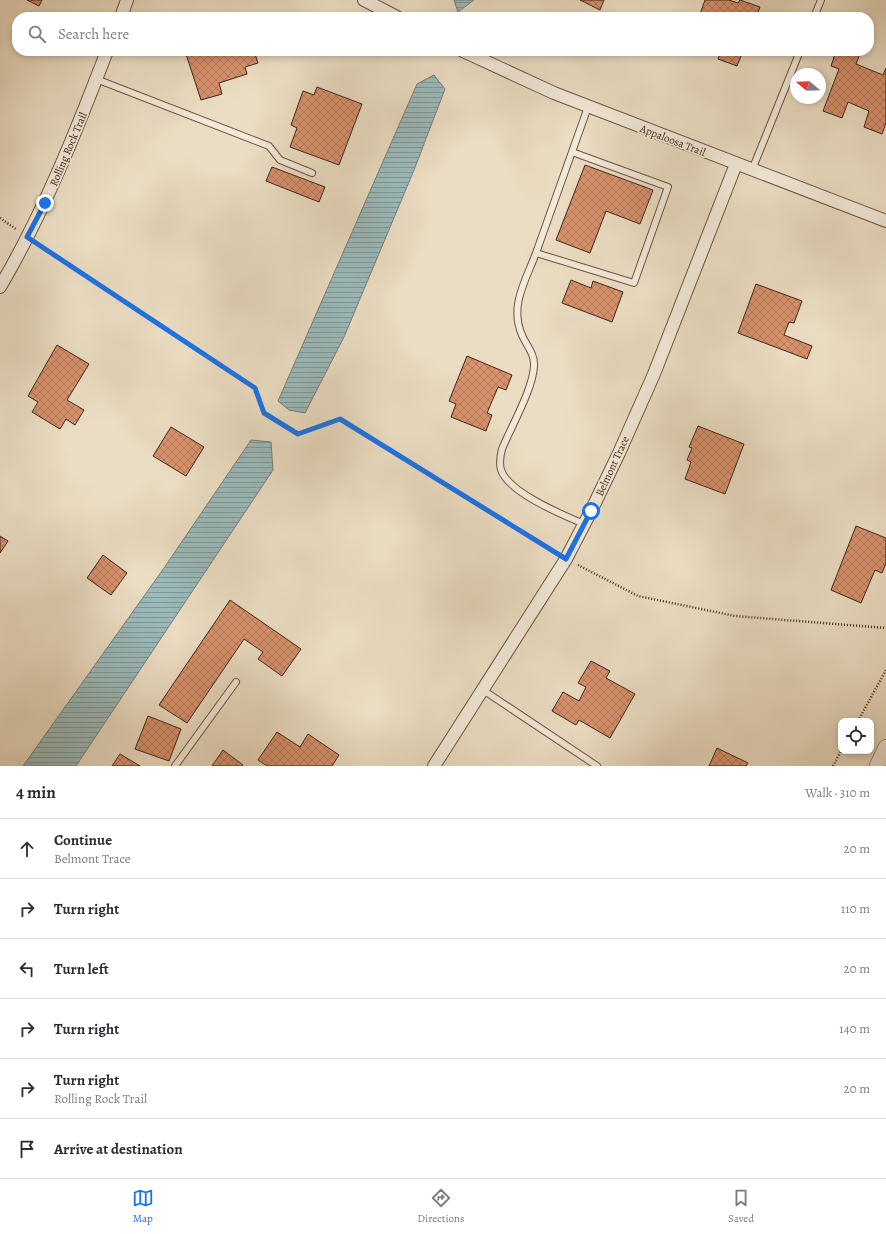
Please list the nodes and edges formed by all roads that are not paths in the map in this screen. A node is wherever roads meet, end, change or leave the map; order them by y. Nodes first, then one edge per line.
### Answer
1 (127, 0) edge
2 (364, 0) edge
3 (821, 0) edge
4 (123, 12) edge
5 (387, 12) edge
6 (816, 12) edge
7 (105, 56) edge
8 (474, 56) edge
9 (798, 56) edge
10 (96, 79) junction
11 (588, 107) junction
12 (572, 152) junction
13 (736, 164) junction
14 (752, 170) junction
15 (312, 173) dead end
16 (886, 221) edge
17 (536, 253) junction
18 (0, 287) edge
19 (584, 524) junction
20 (236, 682) dead end
21 (483, 690) junction
22 (886, 747) edge
23 (174, 766) edge
24 (434, 766) edge
25 (597, 766) edge
26 (877, 766) edge

1 - 4 street
2 - 5 street
3 - 6 lane
7 - 10 street, Rolling Rock Trail
8 - 11 street, Appaloosa Trail
9 - 14 lane
10 - 15 lane
10 - 18 street, Rolling Rock Trail
11 - 12 lane
11 - 13 street, Appaloosa Trail
12 - 17 lane
12 - 17 lane
13 - 14 street, Appaloosa Trail
13 - 19 street, Belmont Trace
14 - 16 street, Appaloosa Trail
17 - 19 lane
19 - 21 street, Belmont Trace
20 - 23 lane
21 - 24 street, Belmont Trace
21 - 25 lane
22 - 26 street

